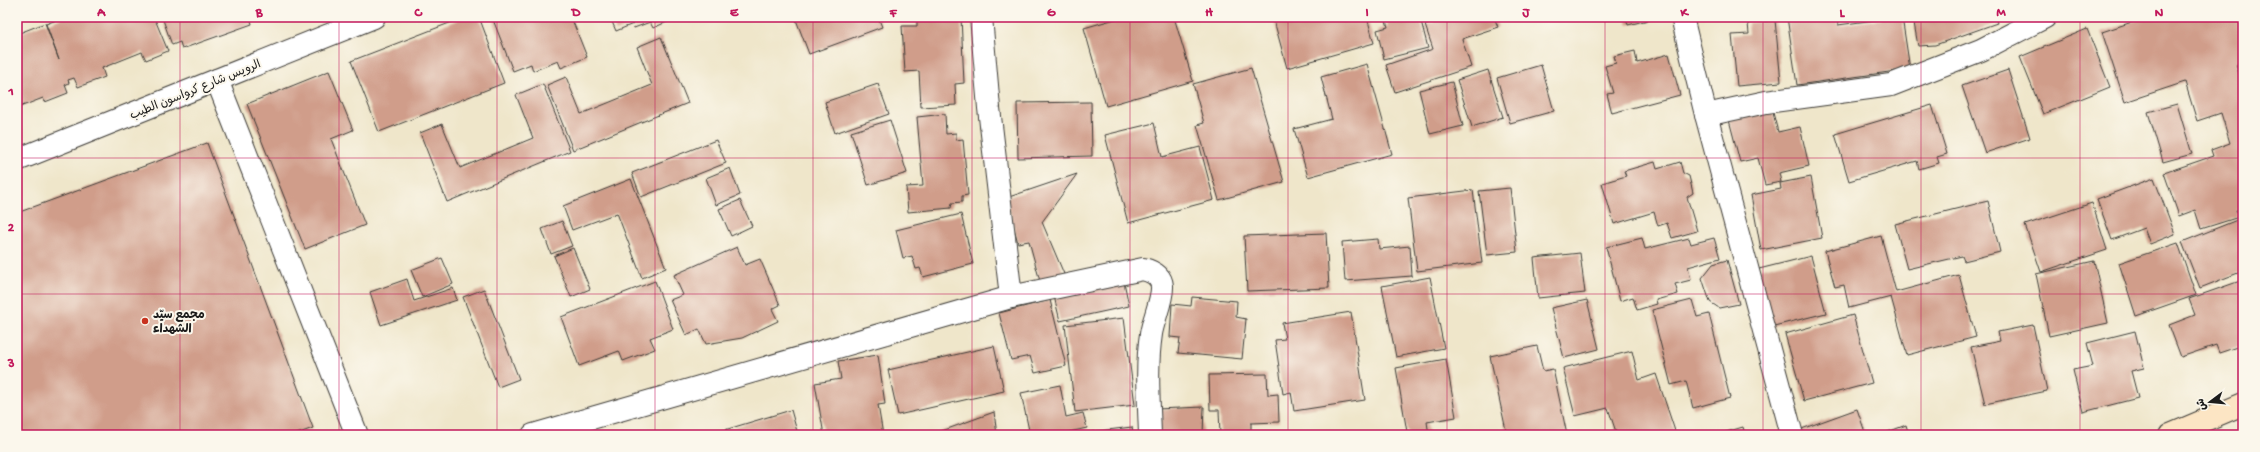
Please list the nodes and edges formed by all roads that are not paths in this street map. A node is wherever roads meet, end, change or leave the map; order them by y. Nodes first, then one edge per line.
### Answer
1 (374, 17) edge
2 (981, 17) edge
3 (1682, 17) edge
4 (2045, 17) edge
5 (217, 80) junction
6 (1706, 115) junction
7 (17, 160) edge
8 (1011, 297) junction
9 (2243, 404) edge
10 (593, 419) junction
11 (357, 435) edge
12 (533, 435) edge
13 (577, 435) edge
14 (1150, 435) edge
15 (1792, 435) edge
16 (2170, 435) edge

1 - 5 street, الرويس شارع كرواسون الطيب
2 - 8 street
3 - 6 street
4 - 6 street
5 - 7 street, الرويس شارع كرواسون الطيب
5 - 11 street
6 - 15 street
8 - 10 street
8 - 14 street
9 - 16 street
10 - 12 street
10 - 13 street

